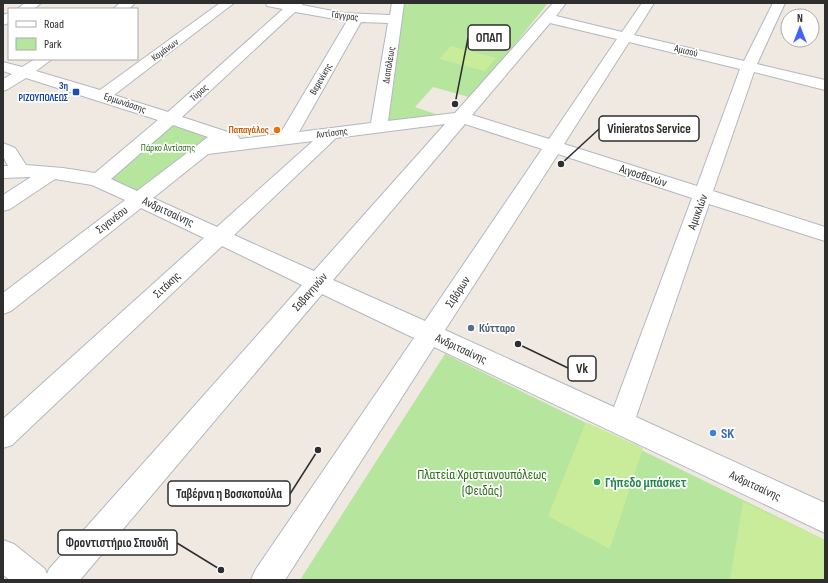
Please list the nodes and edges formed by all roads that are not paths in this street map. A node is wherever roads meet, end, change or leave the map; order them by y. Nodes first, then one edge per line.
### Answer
1 (35, 3) edge
2 (228, 3) edge
3 (272, 3) edge
4 (398, 3) edge
5 (560, 3) edge
6 (648, 3) edge
7 (779, 3) edge
8 (295, 5) edge
9 (26, 8) edge
10 (356, 18) junction
11 (396, 18) junction
12 (547, 18) junction
13 (626, 37) junction
14 (43, 60) edge
15 (3, 66) edge
16 (749, 66) junction
17 (25, 72) junction
18 (825, 85) edge
19 (3, 86) edge
20 (102, 96) junction
21 (461, 117) junction
22 (170, 119) junction
23 (379, 128) junction
24 (330, 134) junction
25 (220, 135) junction
26 (286, 139) junction
27 (246, 144) junction
28 (553, 147) junction
29 (3, 148) edge
30 (202, 149) junction
31 (11, 172) edge
32 (51, 173) junction
33 (98, 180) junction
34 (704, 195) junction
35 (139, 199) junction
36 (3, 204) edge
37 (825, 234) edge
38 (220, 236) junction
39 (319, 283) junction
40 (3, 305) edge
41 (430, 334) junction
42 (621, 423) junction
43 (3, 436) edge
44 (825, 518) edge
45 (3, 555) edge
46 (34, 580) edge
47 (60, 580) edge
48 (267, 580) edge

1 - 9 street
2 - 20 street, Κομάνων
3 - 8 street, Γάγγρας
4 - 11 street, Διοπόλεως
5 - 12 street, Σαβαγηνών
6 - 13 street, Σιβόρων
7 - 16 street, Αμυκλών
8 - 10 street, Γάγγρας
8 - 22 street, Τύρας
10 - 11 street, Γάγγρας
10 - 26 street, Βερενίκης
11 - 23 street, Διοπόλεως
12 - 13 street, Αμισού
12 - 21 street, Σαβαγηνών
13 - 16 street, Αμισού
13 - 28 street, Σιβόρων
14 - 17 street
15 - 17 street, Ερμωνάσσης
16 - 18 street, Αμισού
16 - 34 street, Αμυκλών
17 - 19 street
17 - 20 street, Ερμωνάσσης
20 - 22 street, Ερμωνάσσης
21 - 23 street, Αντίσσης
21 - 28 street, Αιγοσθενών
21 - 39 street, Σαβαγηνών
22 - 25 street, Ερμωνάσσης
22 - 33 street, Τύρας
23 - 24 street, Αντίσσης
24 - 26 street, Αντίσσης
24 - 38 street, Σιτάκης
25 - 27 street, Ερμωνάσσης
25 - 30 street, Σιγανέου
26 - 27 street, Αντίσσης
27 - 30 street, Αντίσσης
28 - 34 street, Αιγοσθενών
28 - 41 street, Σιβόρων
29 - 31 street
30 - 35 street, Σιγανέου
31 - 32 street
32 - 33 street
32 - 36 street
33 - 35 street, Ανδριτσαίνης
34 - 37 street, Αιγοσθενών
34 - 42 street, Αμυκλών
35 - 38 street, Ανδριτσαίνης
35 - 40 street, Σιγανέου
38 - 39 street, Ανδριτσαίνης
38 - 43 street, Σιτάκης
39 - 41 street, Ανδριτσαίνης
39 - 47 street, Σαβαγηνών
41 - 42 street, Ανδριτσαίνης
41 - 48 street, Σιβόρων
42 - 44 street, Ανδριτσαίνης
45 - 46 street

